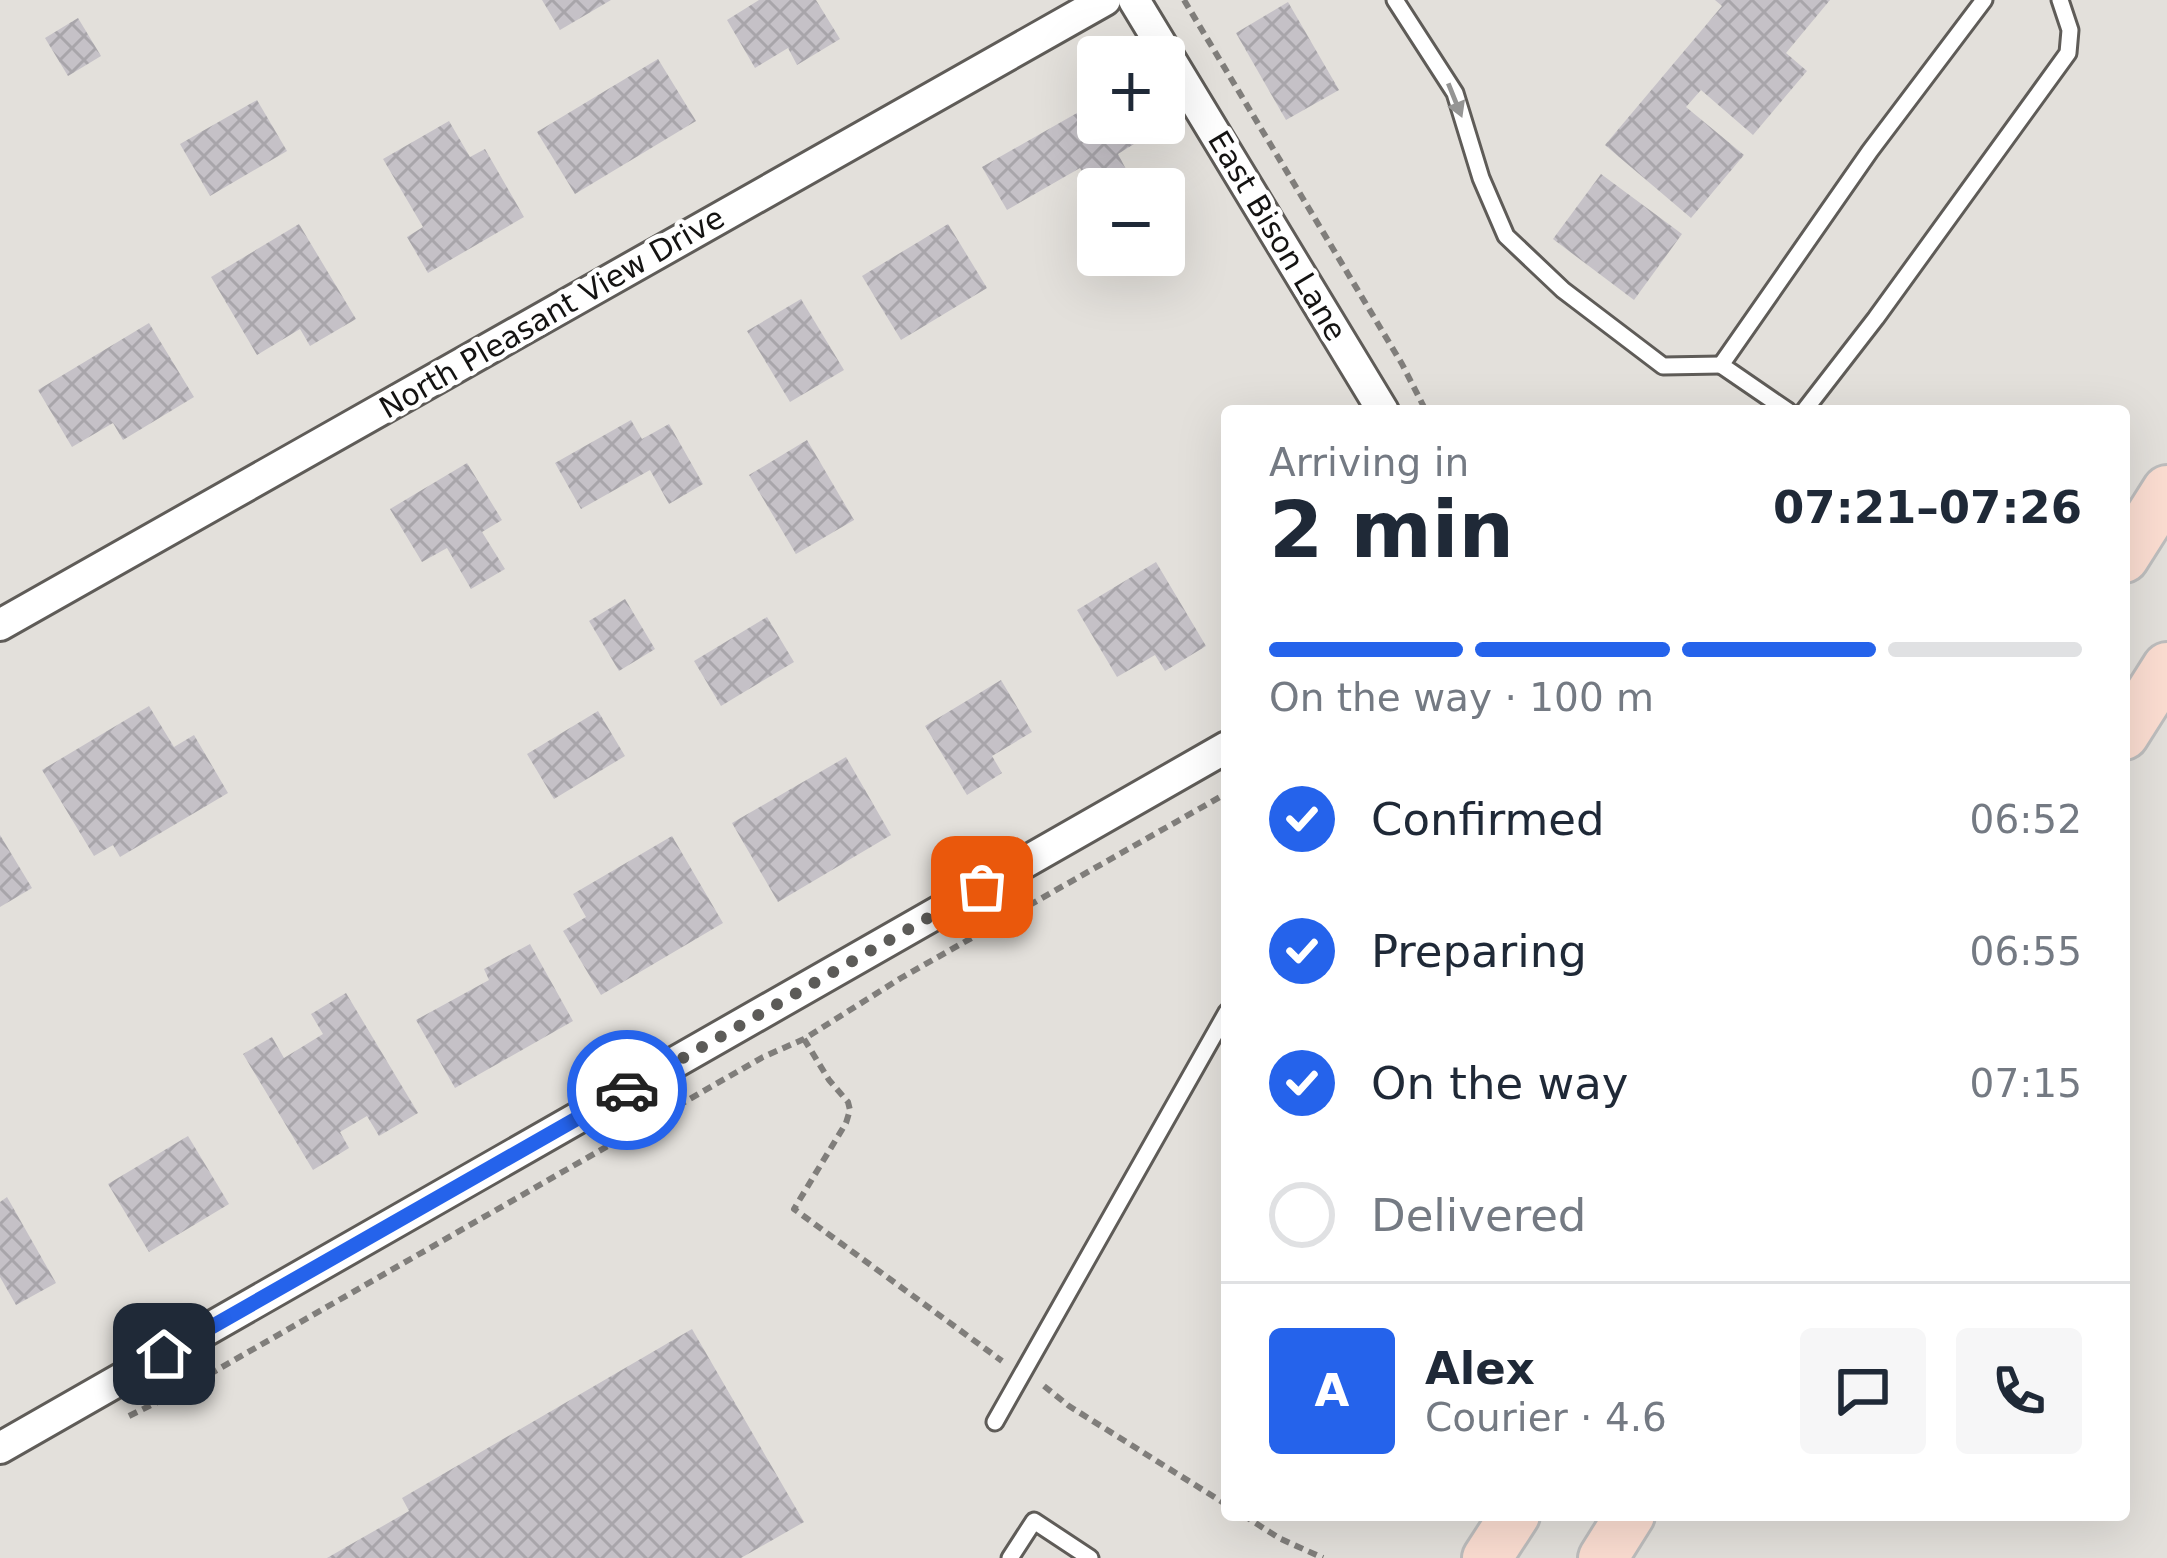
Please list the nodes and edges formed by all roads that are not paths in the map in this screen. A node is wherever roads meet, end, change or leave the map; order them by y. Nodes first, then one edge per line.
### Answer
1 (1105, 0) edge
2 (1133, 0) edge
3 (1395, 0) edge
4 (1984, 0) edge
5 (2060, 0) edge
6 (1721, 365) junction
7 (1379, 405) edge
8 (1779, 405) edge
9 (1809, 405) edge
10 (2167, 490) edge
11 (2130, 549) edge
12 (0, 626) edge
13 (2167, 667) edge
14 (2130, 726) edge
15 (1221, 750) edge
16 (1221, 1023) edge
17 (995, 1422) dead end
18 (0, 1448) edge
19 (1511, 1521) edge
20 (1626, 1521) edge
21 (1010, 1558) edge
22 (1090, 1558) edge
23 (1487, 1558) edge
24 (1603, 1558) edge

1 - 12 street, North Pleasant View Drive
2 - 7 street, East Bison Lane
3 -> 6 lane
4 - 6 lane
5 - 9 lane
6 - 8 lane
10 - 11 main road
13 - 14 main road
15 - 18 street
16 - 17 lane
19 - 23 main road
20 - 24 main road
21 - 22 lane

